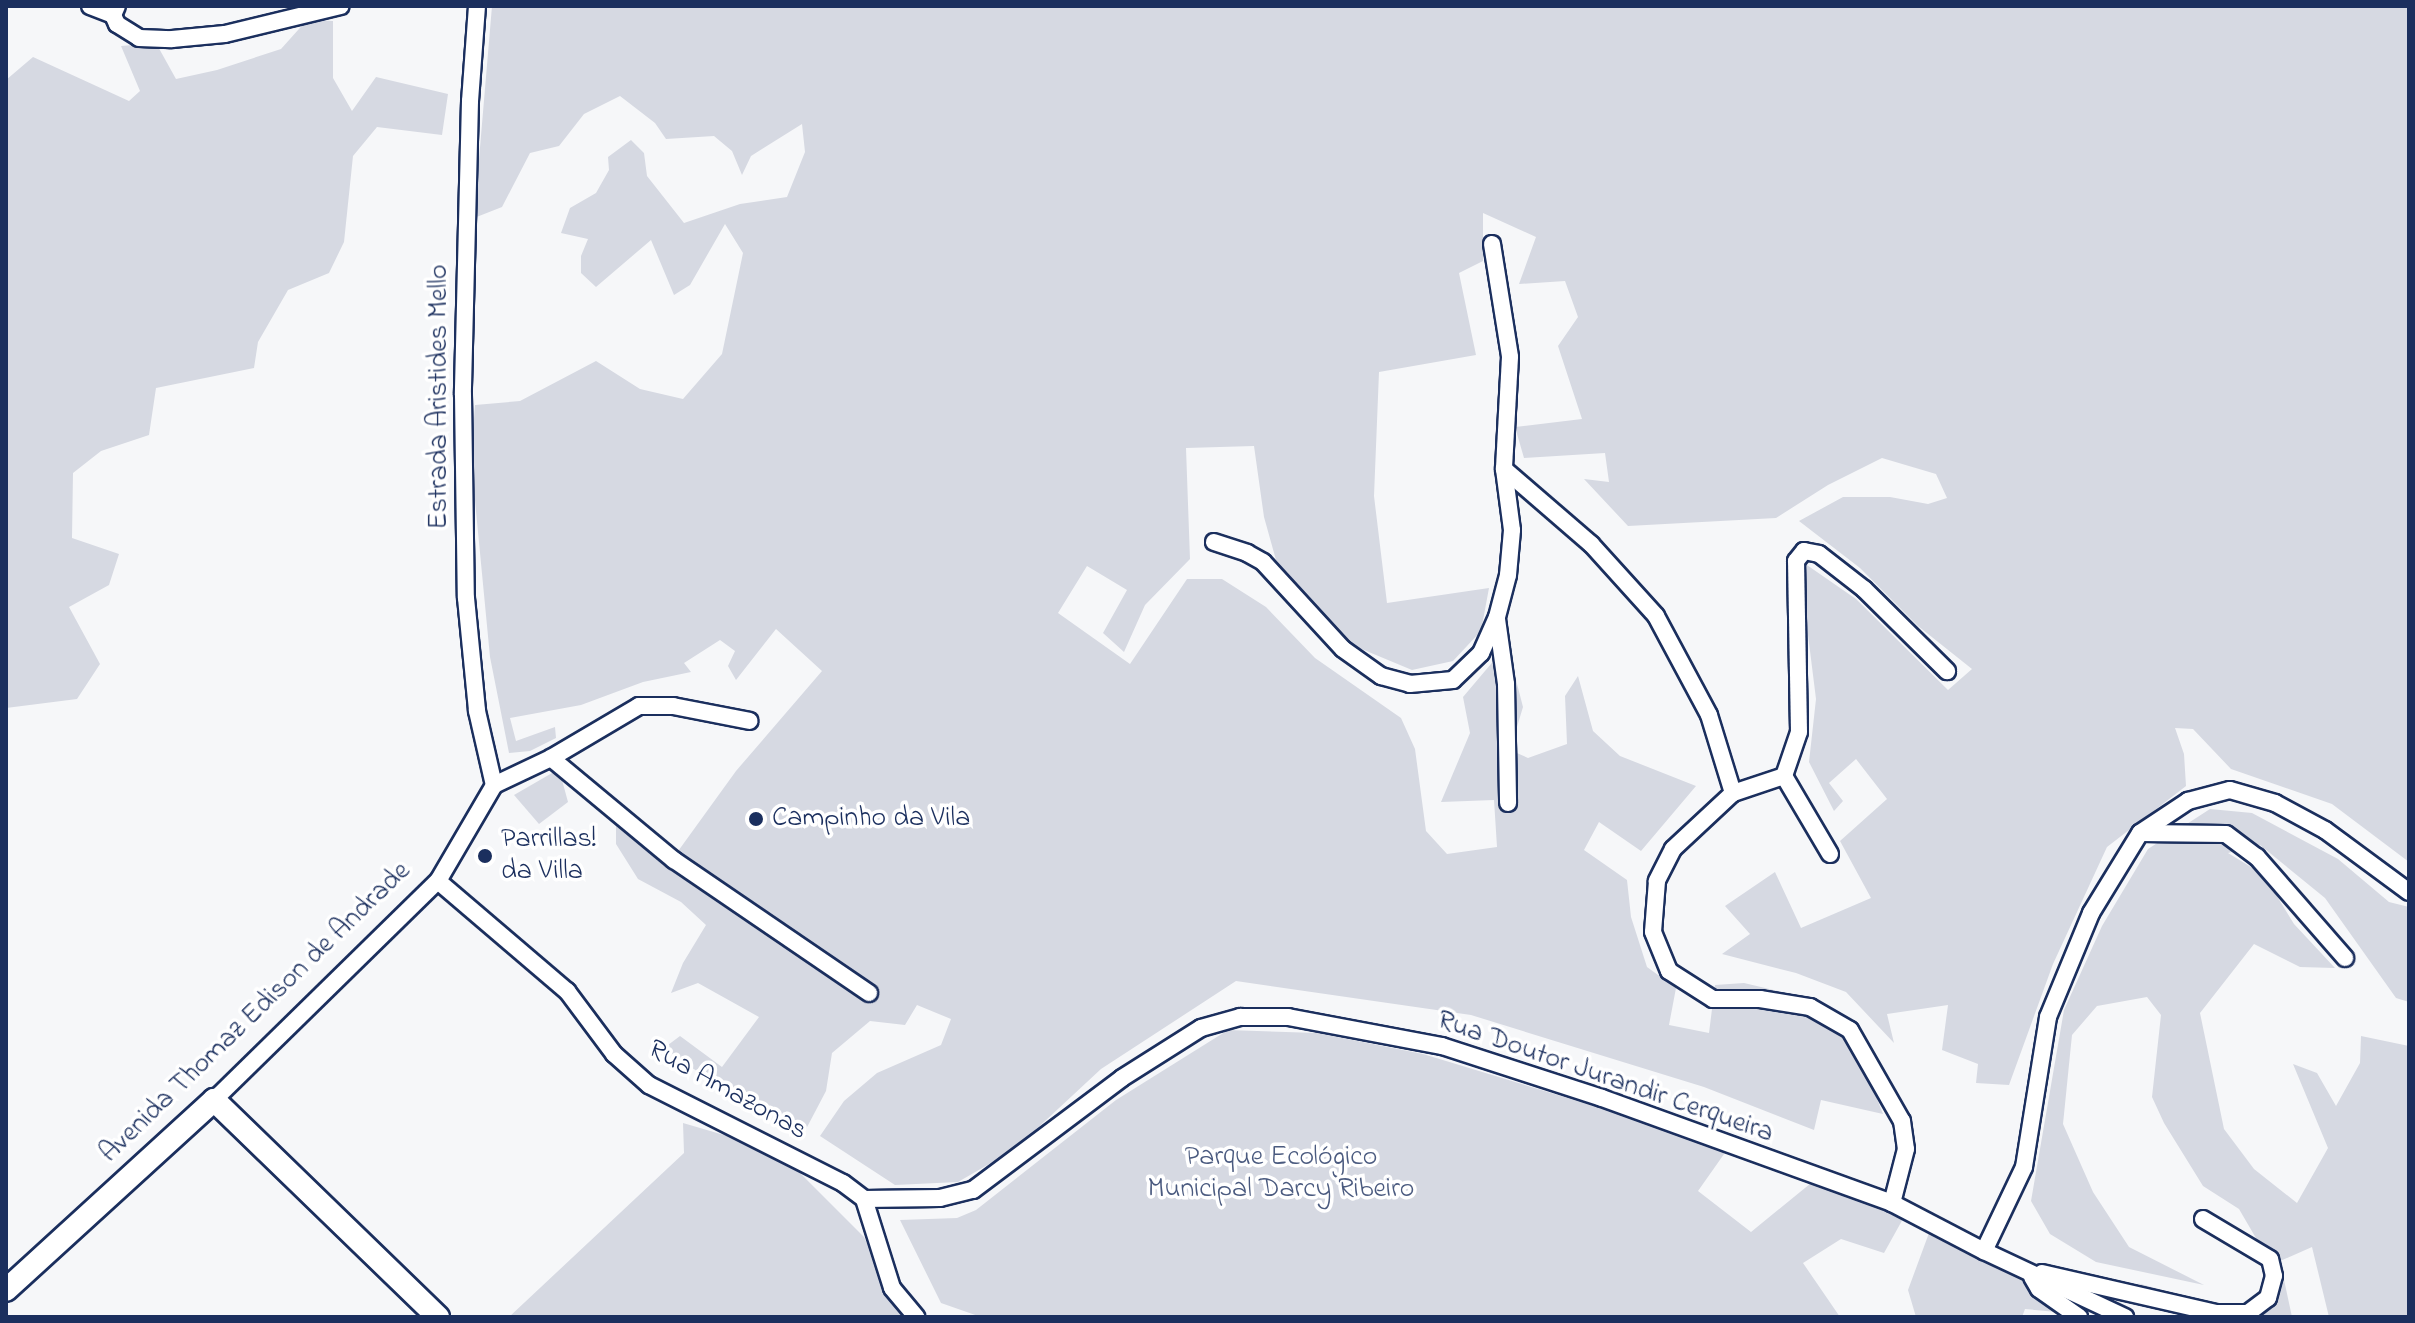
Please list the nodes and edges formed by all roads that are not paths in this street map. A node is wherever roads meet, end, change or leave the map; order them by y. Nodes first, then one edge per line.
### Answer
1 (90, 6) edge
2 (341, 6) edge
3 (477, 6) edge
4 (115, 10) edge
5 (1492, 244) dead end
6 (1504, 469) junction
7 (1214, 542) dead end
8 (1497, 617) junction
9 (1947, 671) dead end
10 (750, 721) dead end
11 (551, 758) junction
12 (1784, 776) junction
13 (494, 785) junction
14 (1733, 793) junction
15 (1508, 803) dead end
16 (2140, 833) junction
17 (1830, 854) dead end
18 (438, 881) junction
19 (2409, 892) edge
20 (2345, 958) dead end
21 (869, 993) dead end
22 (214, 1100) junction
23 (864, 1199) junction
24 (1892, 1203) junction
25 (2203, 1219) dead end
26 (1984, 1251) junction
27 (2028, 1272) junction
28 (6, 1290) edge
29 (438, 1317) edge
30 (916, 1317) edge
31 (2079, 1317) edge
32 (2125, 1317) edge

1 - 4 street
2 - 4 street
3 - 13 street, Estrada Aristides Mello
5 - 6 street
6 - 8 street
6 - 14 street
7 - 8 street
8 - 15 street
9 - 12 street
10 - 11 street
11 - 13 street
11 - 21 street
12 - 14 street
12 - 17 street
13 - 18 street, Avenida Thomaz Edison de Andrade
14 - 24 street
16 - 19 street
16 - 20 street
16 - 26 street
18 - 22 street, Avenida Thomaz Edison de Andrade
18 - 23 street, Rua Amazonas
22 - 28 street, Avenida Thomaz Edison de Andrade
22 - 29 street
23 - 24 street, Rua Doutor Jurandir Cerqueira
23 - 30 street
24 - 26 street, Rua Doutor Jurandir Cerqueira
25 - 27 street
26 - 27 street, Rua Doutor Jurandir Cerqueira
27 - 31 street
27 - 32 street, Rua Doutor Jurandir Cerqueira

